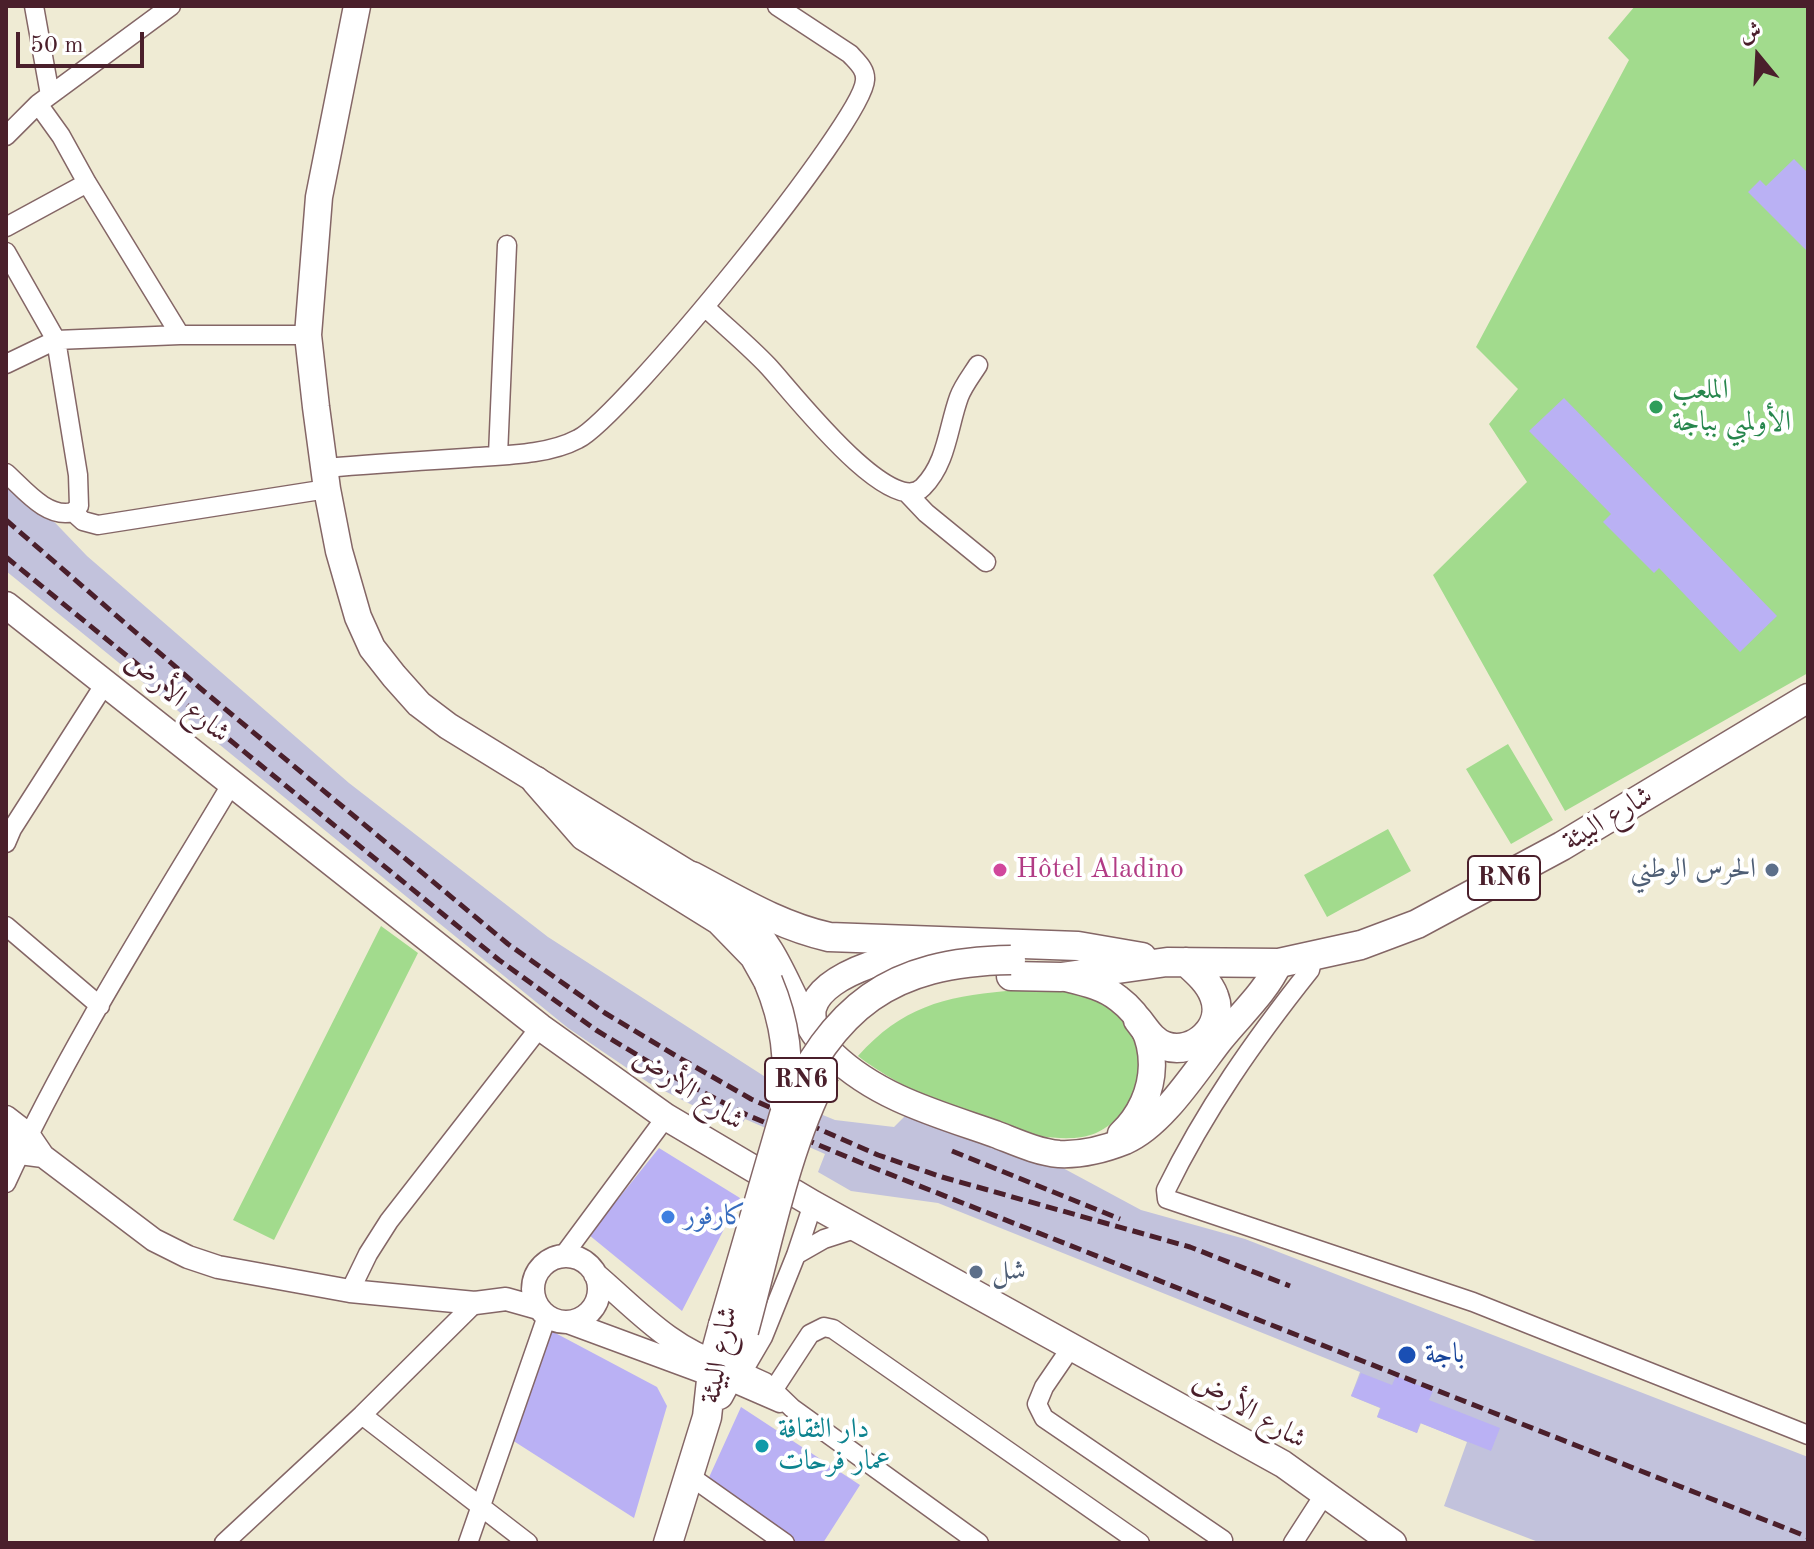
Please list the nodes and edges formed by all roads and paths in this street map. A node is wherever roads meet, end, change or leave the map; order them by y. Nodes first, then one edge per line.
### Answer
1 (34, 6) edge
2 (171, 6) edge
3 (357, 6) edge
4 (777, 6) edge
5 (44, 100) junction
6 (6, 136) edge
7 (87, 183) junction
8 (6, 227) edge
9 (507, 245) dead end
10 (6, 252) edge
11 (705, 307) junction
12 (180, 335) junction
13 (308, 335) junction
14 (56, 340) junction
15 (6, 364) edge
16 (978, 365) dead end
17 (498, 455) junction
18 (6, 473) edge
19 (326, 478) junction
20 (908, 494) junction
21 (73, 512) junction
22 (986, 562) dead end
23 (6, 605) edge
24 (106, 682) junction
25 (1808, 698) edge
26 (536, 781) junction
27 (232, 783) junction
28 (8, 832) edge
29 (692, 876) junction
30 (6, 926) edge
31 (1313, 957) junction
32 (1006, 960) junction
33 (1168, 961) junction
34 (1279, 963) junction
35 (1061, 977) junction
36 (100, 1006) junction
37 (1138, 1020) junction
38 (540, 1027) junction
39 (815, 1033) junction
40 (1210, 1041) junction
41 (1233, 1074) junction
42 (6, 1117) edge
43 (666, 1117) junction
44 (780, 1126) junction
45 (18, 1143) edge
46 (1098, 1149) junction
47 (6, 1183) edge
48 (813, 1204) junction
49 (858, 1228) junction
50 (796, 1255) junction
51 (563, 1256) junction
52 (536, 1274) junction
53 (595, 1274) junction
54 (350, 1291) junction
55 (506, 1299) junction
56 (475, 1303) junction
57 (551, 1315) junction
58 (733, 1328) junction
59 (1070, 1349) junction
60 (727, 1373) junction
61 (774, 1389) junction
62 (792, 1408) junction
63 (362, 1415) junction
64 (1808, 1435) edge
65 (690, 1476) junction
66 (1324, 1495) junction
67 (478, 1507) junction
68 (1223, 1540) dead end
69 (670, 1542) edge
70 (224, 1543) edge
71 (468, 1543) edge
72 (528, 1543) edge
73 (785, 1543) edge
74 (979, 1543) edge
75 (1140, 1543) edge
76 (1293, 1543) edge
77 (1393, 1543) edge

1 - 5 street
2 - 5 street
3 - 13 main road
4 - 11 street
5 - 6 street
5 - 7 street
7 - 8 street
7 - 12 street
9 - 17 street
10 - 14 street
11 - 17 street
11 - 20 street
12 - 13 street
12 - 14 street
13 - 19 main road
14 - 15 street
14 - 21 street
16 - 20 street
17 - 19 street
18 - 21 street
19 - 21 street
19 - 26 main road
20 - 22 street
23 - 24 main road, شارع الأرض
24 - 27 main road, شارع الأرض
24 - 28 street
25 - 31 main road, شارع البيئة / RN6
26 - 29 main road
26 - 44 main road, bridge
27 - 36 street
27 - 38 main road, شارع الأرض
29 - 32 main road
29 - 39 main road
30 - 36 street
31 - 34 main road, شارع البيئة / RN6
31 - 41 street
32 - 33 main road, شارع البيئة / RN6
32 - 35 main road, شارع البيئة / RN6
32 - 39 main road
32 - 44 main road, شارع البيئة / RN6, bridge
32 - 58 main road, شارع البيئة / RN6, bridge
33 - 34 main road, شارع البيئة / RN6
33 - 35 main road, شارع البيئة / RN6
33 - 40 main road
34 - 40 main road
35 - 37 main road
36 - 45 street
37 - 40 main road
37 - 46 main road
38 - 43 main road, شارع الأرض
38 - 54 street
39 - 46 main road
40 - 41 street
40 - 46 main road
41 - 64 street
42 - 45 street
43 - 48 main road, شارع الأرض
43 - 51 street
44 - 58 main road, شارع البيئة / RN6, bridge
45 - 47 street
45 - 54 street
48 - 49 main road, شارع الأرض
48 - 50 street
49 - 50 street
49 - 59 main road, شارع الأرض
50 - 60 street
51 - 52 street
51 - 53 street
52 - 55 street
52 - 57 street
53 - 57 street
53 - 60 street
54 - 56 street
55 - 56 street
55 - 57 street
56 - 63 street
57 - 60 street
57 - 67 street
58 - 60 main road, شارع البيئة / RN6
59 - 66 main road, شارع الأرض
59 - 68 street
60 - 61 street
60 - 62 street
60 - 65 main road, شارع البيئة / RN6
61 - 62 street
61 - 75 street
62 - 74 street
63 - 67 street
63 - 70 street
65 - 69 main road, RN6
65 - 73 street
66 - 76 street
66 - 77 main road, شارع الأرض
67 - 71 street
67 - 72 street

